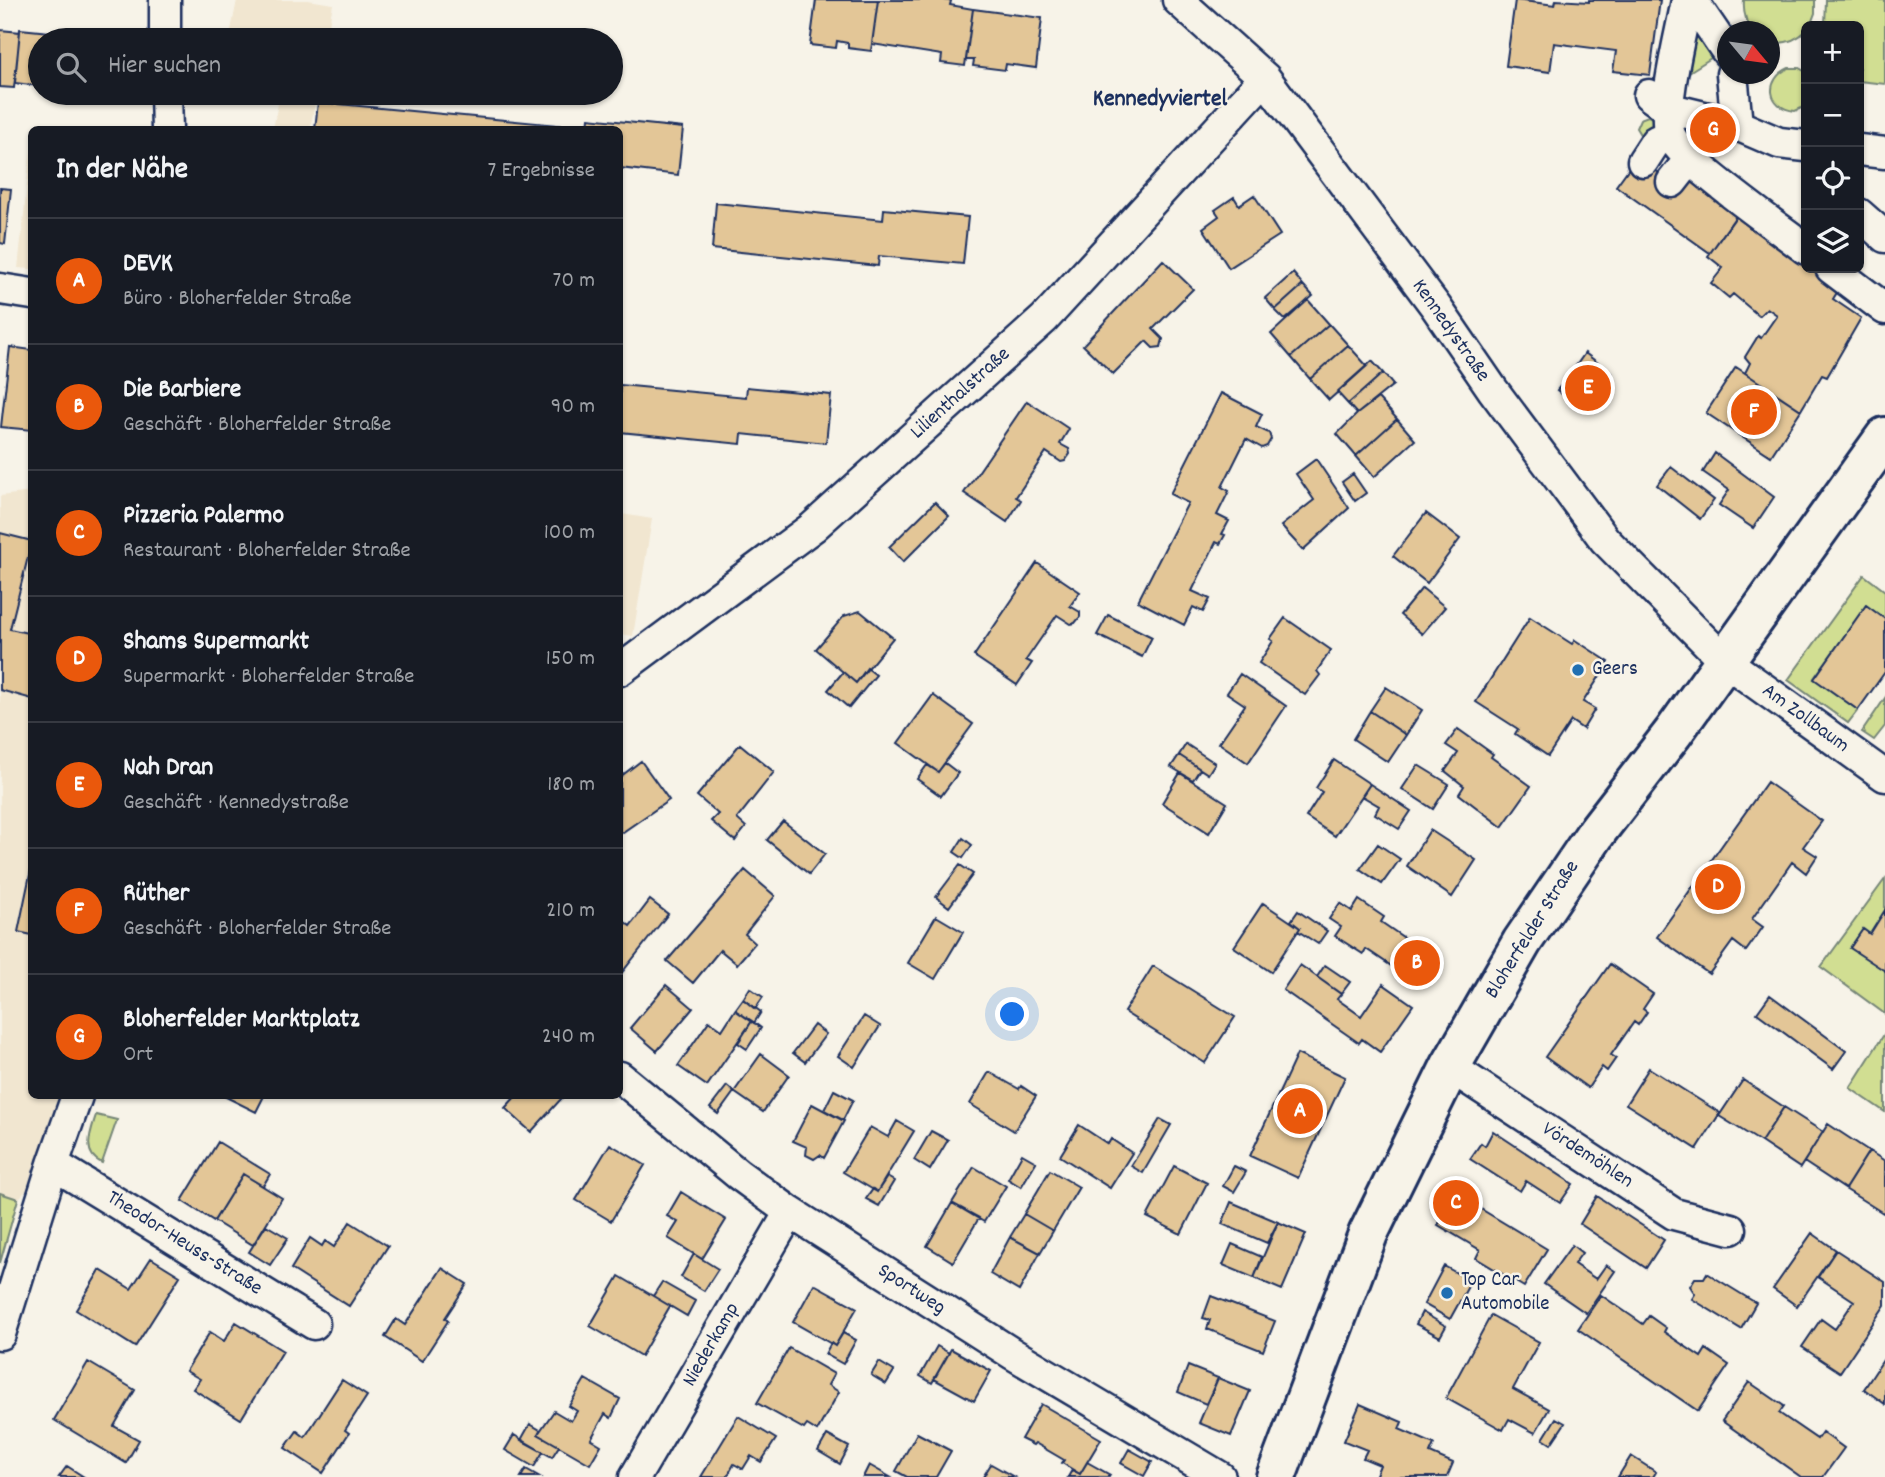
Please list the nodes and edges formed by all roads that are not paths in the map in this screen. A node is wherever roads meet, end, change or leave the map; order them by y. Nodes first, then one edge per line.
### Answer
1 (165, 0) edge
2 (1178, 0) edge
3 (1689, 0) edge
4 (165, 28) edge
5 (1717, 39) edge
6 (1265, 78) junction
7 (1733, 84) edge
8 (166, 105) edge
9 (1737, 125) junction
10 (167, 126) edge
11 (1653, 132) junction
12 (1792, 145) edge
13 (1864, 151) edge
14 (1885, 153) edge
15 (1864, 218) edge
16 (1885, 237) edge
17 (1801, 246) edge
18 (1837, 273) edge
19 (0, 289) edge
20 (28, 293) edge
21 (1885, 309) edge
22 (1885, 437) edge
23 (1726, 661) junction
24 (623, 668) edge
25 (1885, 776) edge
26 (1450, 1067) junction
27 (623, 1079) edge
28 (76, 1099) edge
29 (53, 1164) junction
30 (790, 1212) junction
31 (1731, 1229) dead end
32 (314, 1324) dead end
33 (0, 1334) edge
34 (635, 1477) edge
35 (1220, 1477) edge
36 (1276, 1477) edge

1 - 4 street
2 - 6 street, Kennedystraße
3 - 5 street
3 - 11 street
6 - 23 street, Kennedystraße
6 - 24 street, Lilienthalstraße
7 - 9 street
8 - 10 street
9 - 11 street
9 - 12 street
11 - 17 street
13 - 14 street
15 - 16 street
18 - 21 street
19 - 20 street
22 - 23 street, Bloherfelder Straße
23 - 25 street, Am Zollbaum
23 - 26 street, Bloherfelder Straße
26 - 31 street, Vördemöhlen
26 - 36 street, Bloherfelder Straße
27 - 30 street, Sportweg
28 - 29 street
29 - 32 street, Theodor-Heuss-Straße
29 - 33 street
30 - 34 street, Niederkamp
30 - 35 street, Sportweg

